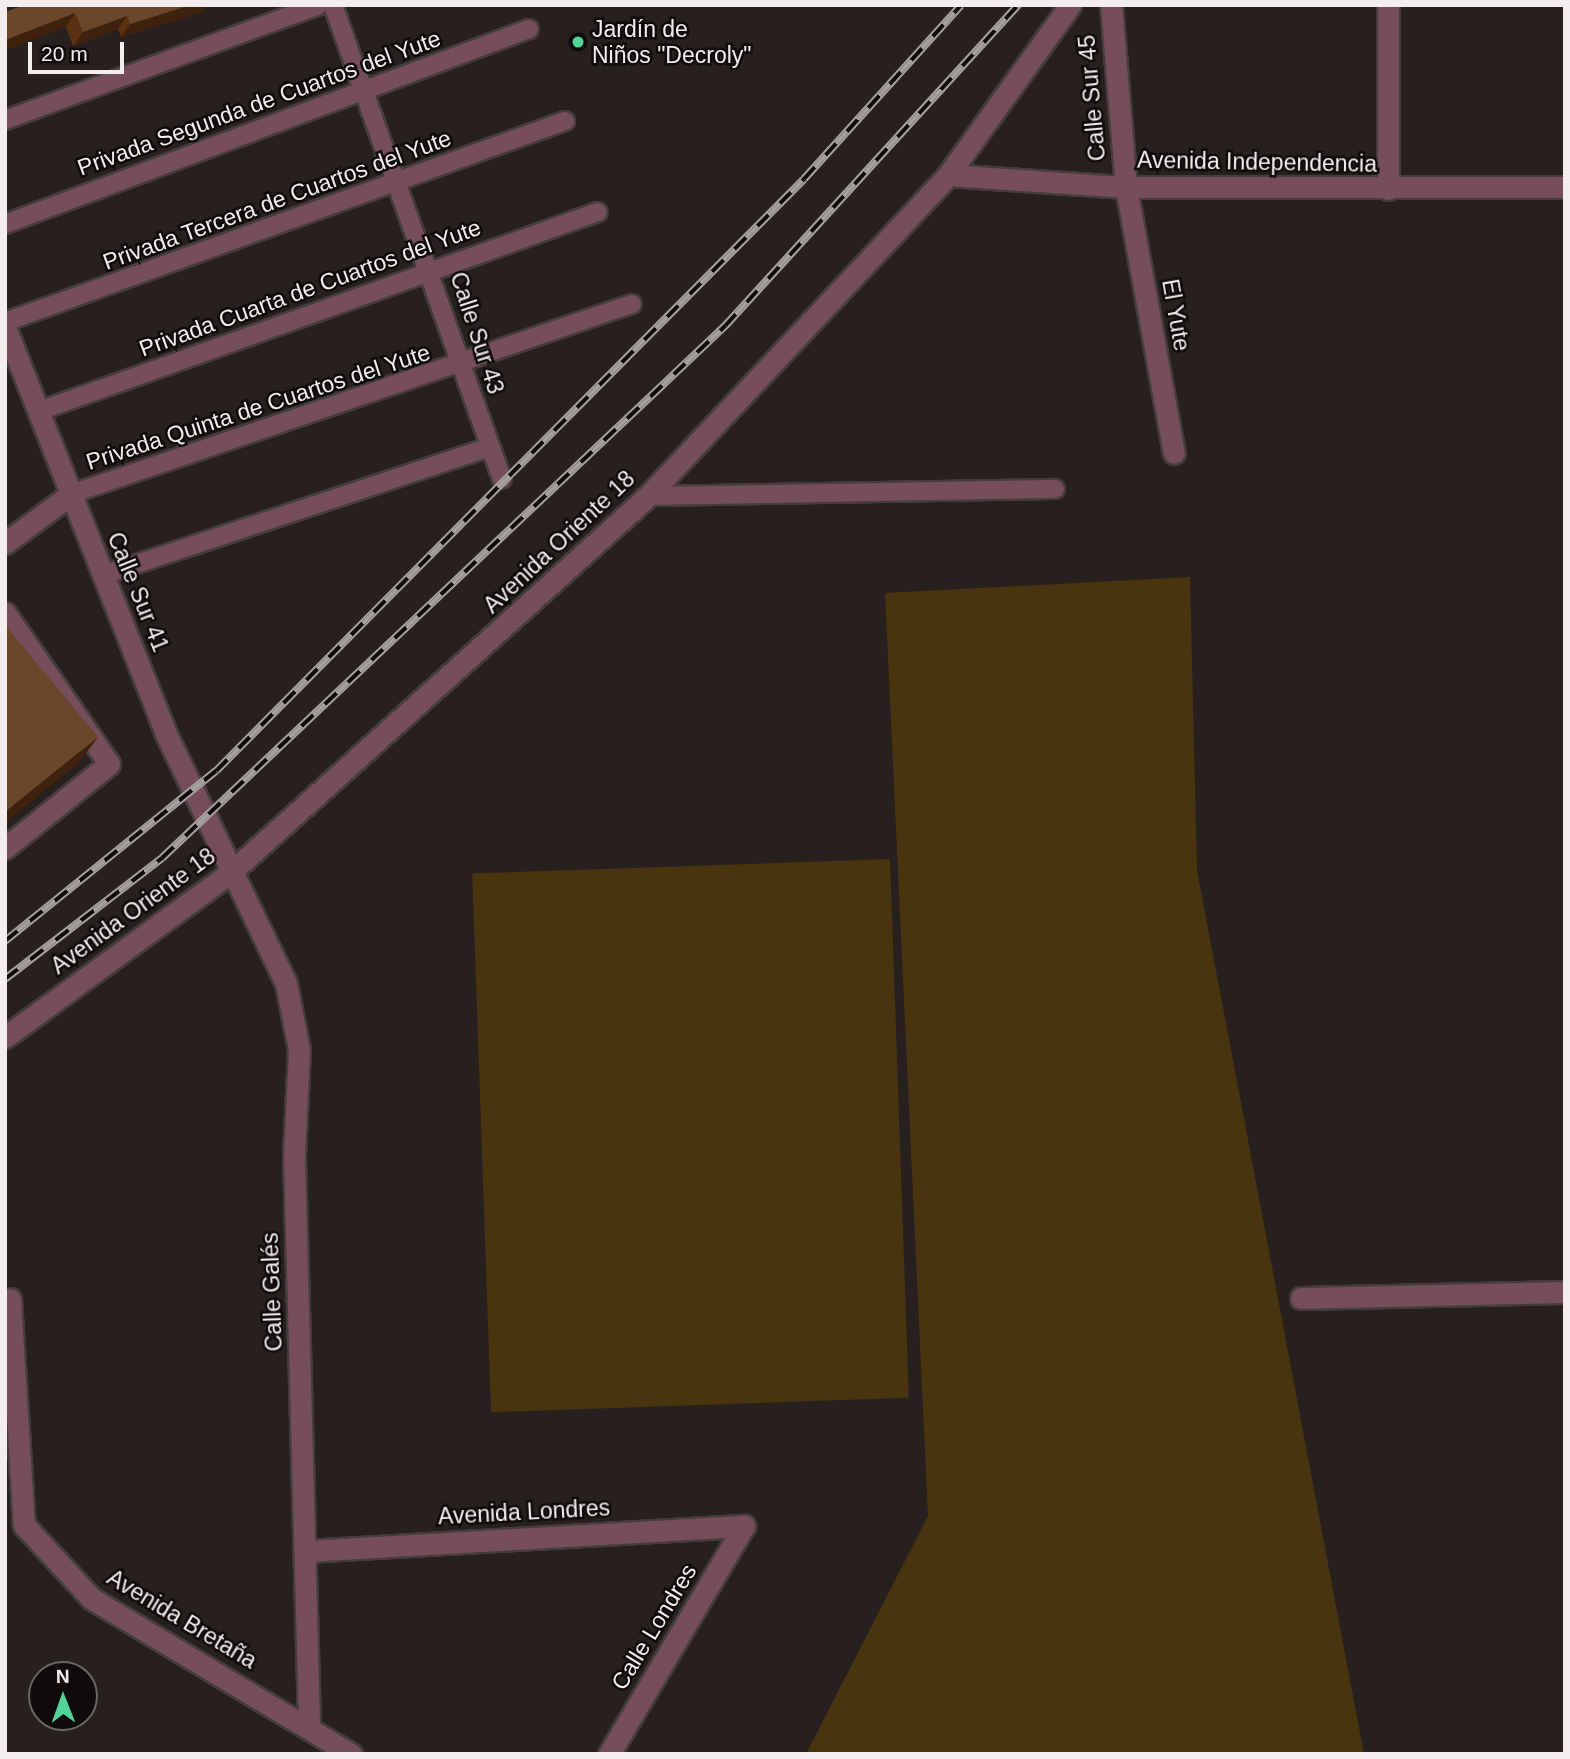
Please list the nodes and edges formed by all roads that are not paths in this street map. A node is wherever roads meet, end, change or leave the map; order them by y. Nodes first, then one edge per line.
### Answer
1 (319, 5) edge
2 (333, 5) edge
3 (1070, 5) edge
4 (1111, 5) edge
5 (1388, 5) edge
6 (529, 29) dead end
7 (364, 90) junction
8 (5, 120) edge
9 (565, 121) dead end
10 (948, 175) junction
11 (398, 185) junction
12 (1126, 187) junction
13 (1565, 187) edge
14 (1388, 189) junction
15 (598, 212) dead end
16 (5, 224) edge
17 (430, 270) junction
18 (632, 304) dead end
19 (5, 325) edge
20 (459, 366) junction
21 (39, 411) junction
22 (490, 447) junction
23 (1174, 453) dead end
24 (502, 479) dead end
25 (1055, 489) dead end
26 (72, 494) junction
27 (648, 496) junction
28 (5, 543) edge
29 (103, 575) junction
30 (5, 613) edge
31 (5, 848) edge
32 (230, 873) junction
33 (5, 1037) edge
34 (1565, 1292) edge
35 (1301, 1298) dead end
36 (10, 1299) dead end
37 (744, 1527) joint
38 (307, 1551) junction
39 (309, 1724) junction
40 (351, 1754) edge
41 (609, 1754) edge

1 - 8 lane
2 - 7 lane, Calle Sur 43
3 - 10 street, Avenida Oriente 18
4 - 12 street, Calle Sur 45
5 - 14 street
6 - 7 lane, Privada Segunda de Cuartos del Yute
7 - 11 lane, Calle Sur 43
7 - 16 lane, Privada Segunda de Cuartos del Yute
9 - 11 lane, Privada Tercera de Cuartos del Yute
10 - 12 street, Avenida Independencia
10 - 27 street, Avenida Oriente 18
11 - 17 lane, Calle Sur 43
11 - 19 lane, Privada Tercera de Cuartos del Yute
12 - 14 street, Avenida Independencia
12 - 23 street, El Yute
13 - 14 street, Avenida Independencia
15 - 17 lane, Privada Cuarta de Cuartos del Yute
17 - 20 lane, Calle Sur 43
17 - 21 lane, Privada Cuarta de Cuartos del Yute
18 - 20 lane, Privada Quinta de Cuartos del Yute
19 - 21 street, Calle Sur 41
20 - 22 lane, Calle Sur 43
20 - 26 lane, Privada Quinta de Cuartos del Yute
21 - 26 street, Calle Sur 41
22 - 24 lane, Calle Sur 43
22 - 29 lane
25 - 27 lane
26 - 28 street
26 - 29 street, Calle Sur 41
27 - 32 street, Avenida Oriente 18
29 - 32 street, Calle Sur 41
30 - 31 street
32 - 33 street, Avenida Oriente 18
32 - 38 street, Calle Galés
34 - 35 street
36 - 39 street, Avenida Bretaña
37 - 38 street, Avenida Londres
37 - 41 street, Calle Londres
38 - 39 street, Calle Galés
39 - 40 street, Avenida Bretaña

